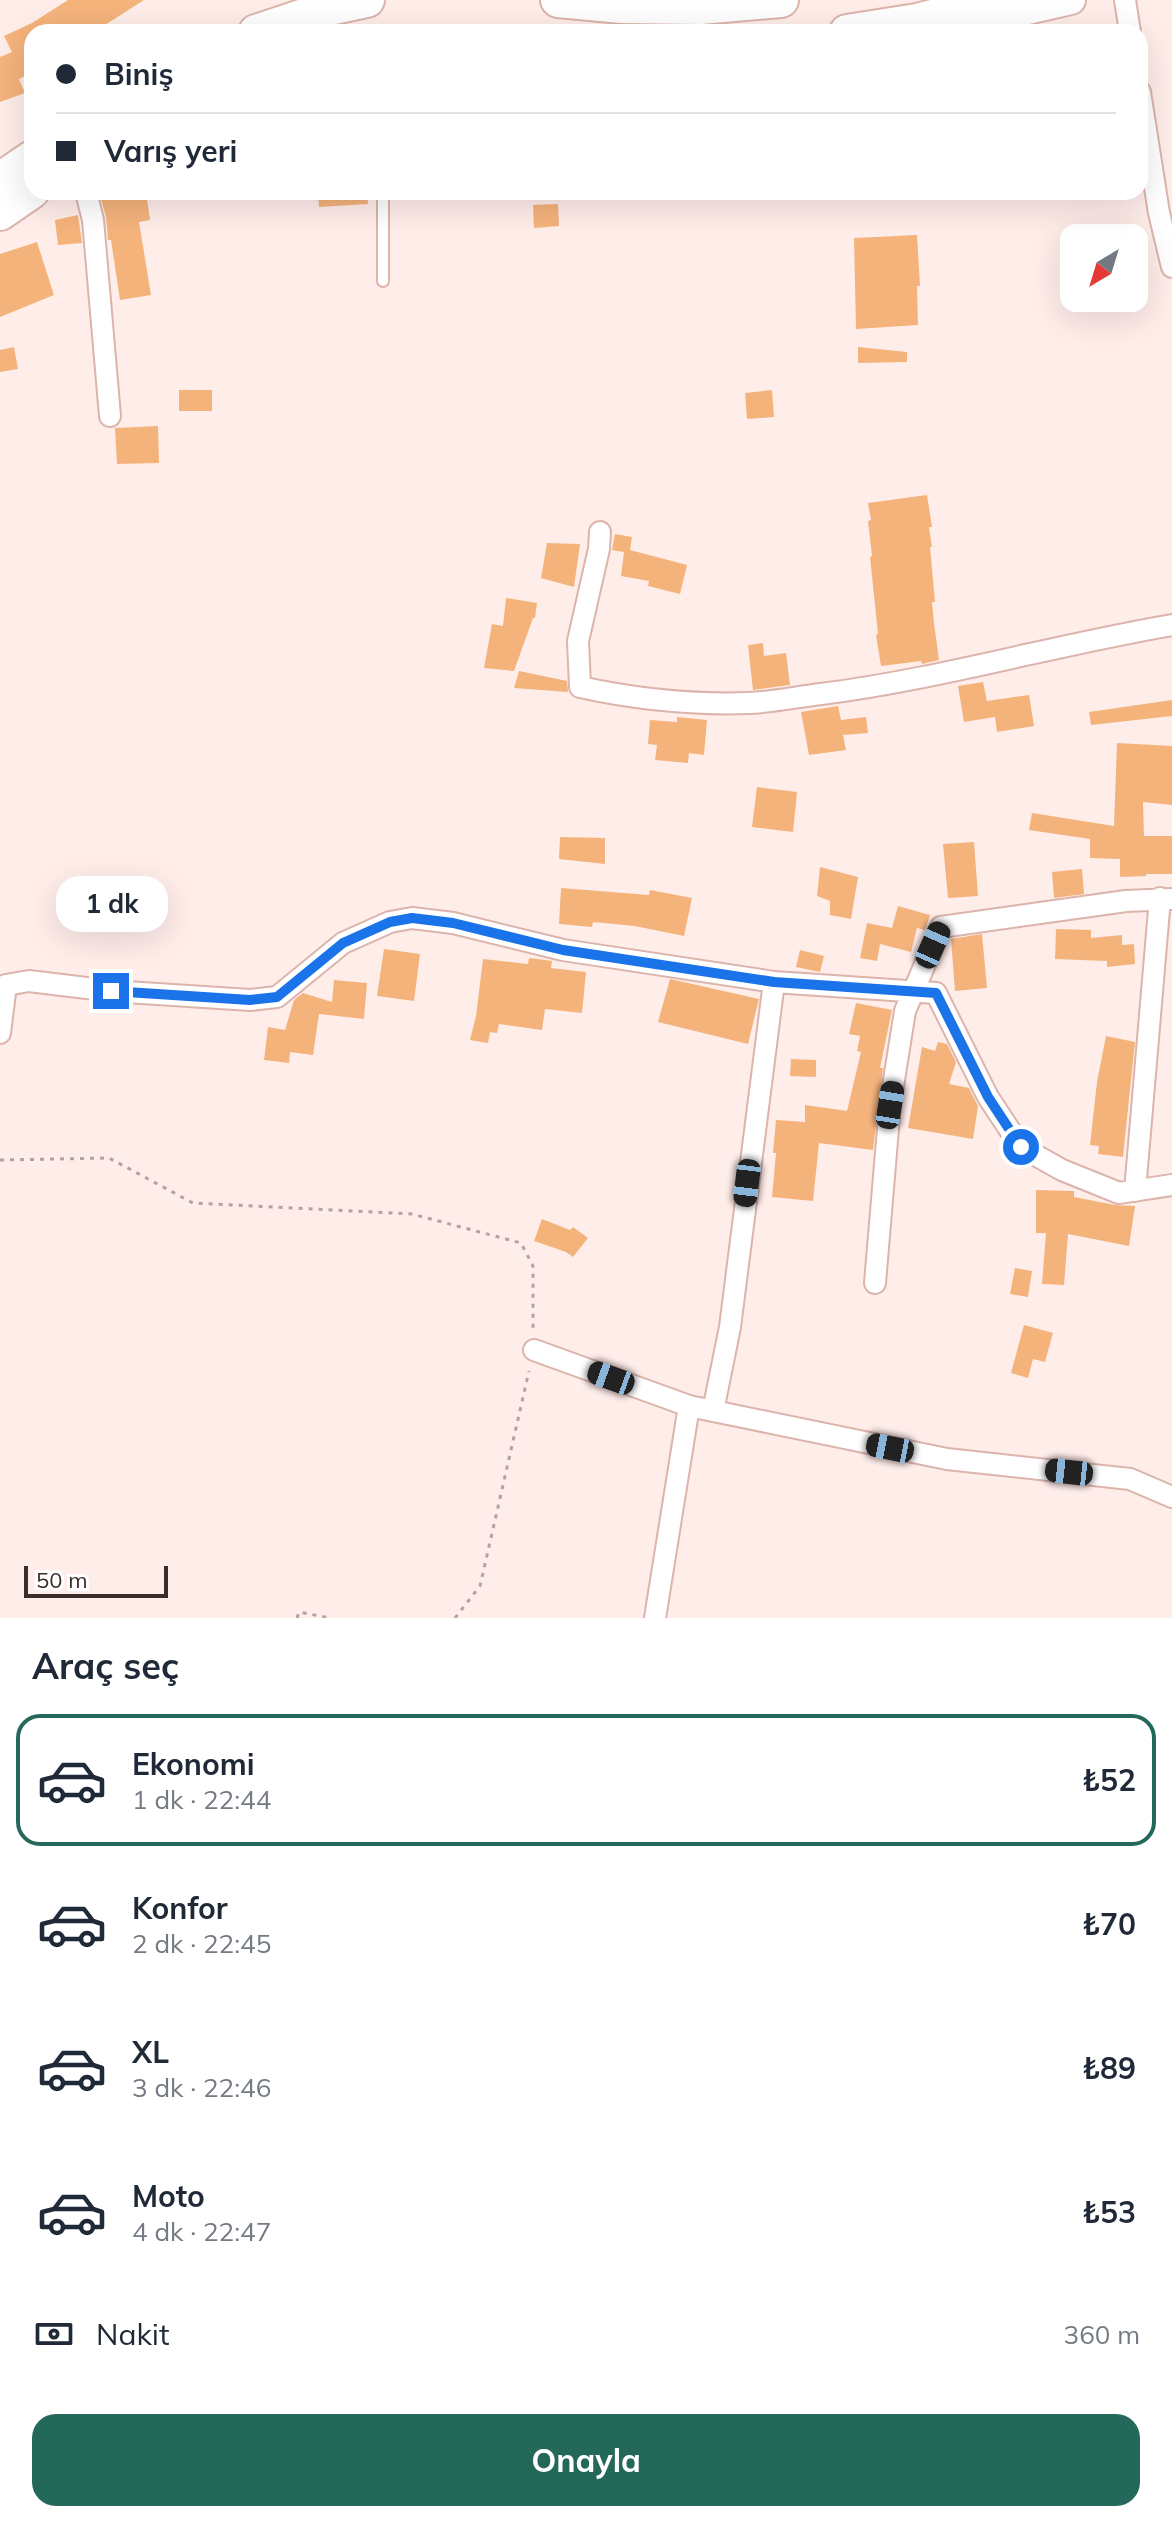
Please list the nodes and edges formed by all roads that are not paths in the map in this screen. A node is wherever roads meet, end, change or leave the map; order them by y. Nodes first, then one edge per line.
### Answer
1 (367, 0) edge
2 (558, 0) edge
3 (781, 0) edge
4 (999, 0) edge
5 (1071, 0) edge
6 (1125, 0) edge
7 (280, 24) edge
8 (898, 24) edge
9 (966, 24) edge
10 (1129, 24) edge
11 (1148, 143) edge
12 (24, 164) edge
13 (0, 180) edge
14 (24, 196) edge
15 (88, 200) edge
16 (383, 200) edge
17 (0, 213) edge
18 (1172, 267) edge
19 (383, 281) dead end
20 (110, 416) dead end
21 (600, 532) dead end
22 (1172, 625) edge
23 (1166, 898) edge
24 (774, 982) junction
25 (912, 991) junction
26 (0, 1033) edge
27 (1172, 1185) edge
28 (1135, 1191) junction
29 (875, 1283) dead end
30 (534, 1350) road end
31 (689, 1406) junction
32 (713, 1411) junction
33 (1172, 1497) edge
34 (655, 1618) edge

1 - 7 highway
2 - 3 highway
4 - 8 highway
5 - 9 main road
6 - 10 street
11 - 18 street
12 - 13 highway
14 - 17 highway
15 - 20 street
16 - 19 lane
21 - 22 street
23 - 25 street
23 - 28 street
24 - 25 street
24 - 26 street
24 - 32 street
25 - 28 street
25 - 29 street
27 - 28 street
30 - 31 street
31 - 32 street
31 - 34 street
32 - 33 street

